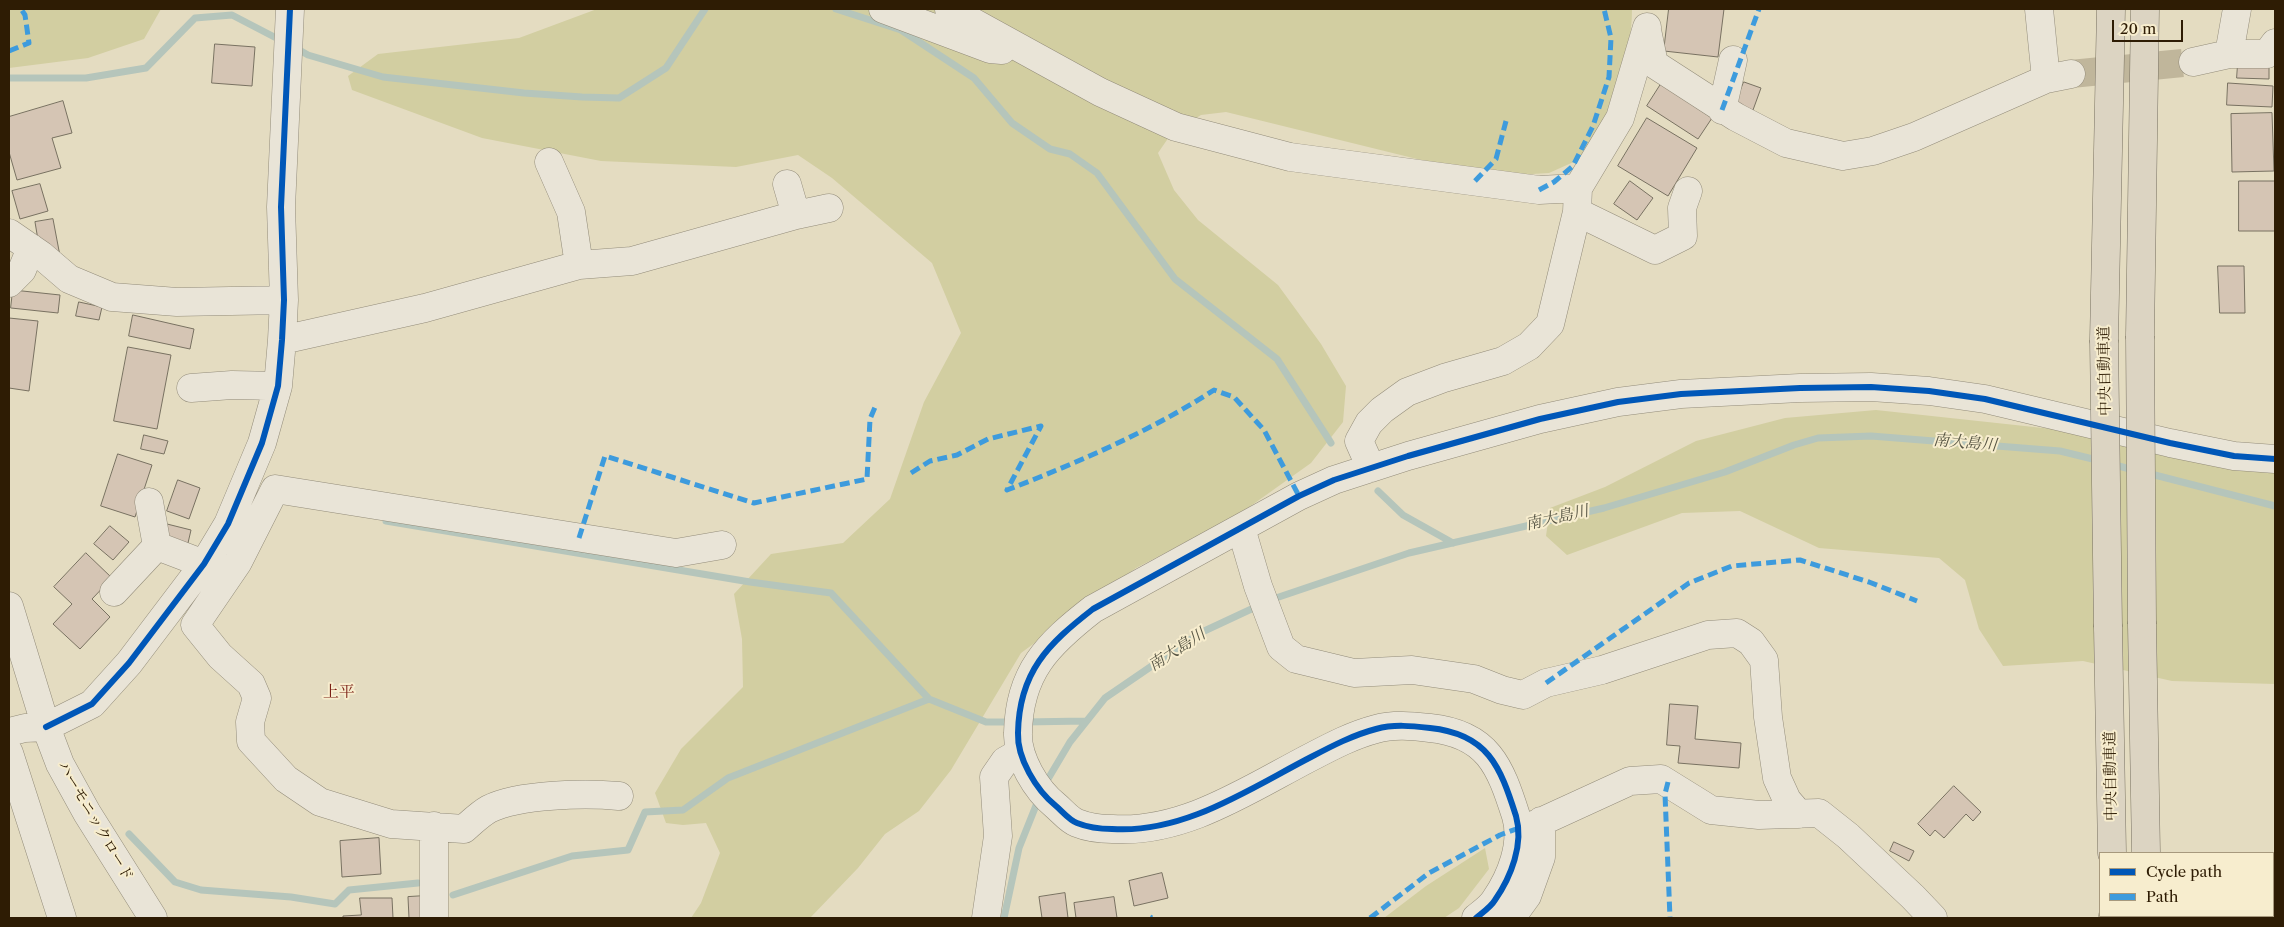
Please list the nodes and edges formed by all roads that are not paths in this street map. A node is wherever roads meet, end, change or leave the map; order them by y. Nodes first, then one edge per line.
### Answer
1 (883, 9) edge
2 (949, 9) edge
3 (2039, 9) edge
4 (2111, 9) edge
5 (2145, 9) edge
6 (2237, 9) edge
7 (289, 18) edge
8 (1646, 18) edge
9 (2275, 42) edge
10 (1028, 52) junction
11 (2229, 54) junction
12 (1733, 60) dead end
13 (2193, 62) tunnel mouth
14 (1727, 120) junction
15 (549, 162) dead end
16 (787, 184) dead end
17 (1688, 191) dead end
18 (1577, 200) junction
19 (829, 208) dead end
20 (796, 215) junction
21 (20, 241) edge
22 (579, 265) junction
23 (9, 283) edge
24 (284, 300) junction
25 (282, 340) junction
26 (278, 386) junction
27 (190, 388) dead end
28 (2275, 459) edge
29 (1371, 468) junction
30 (149, 502) dead end
31 (1241, 528) junction
32 (240, 530) junction
33 (722, 545) dead end
34 (157, 546) junction
35 (204, 564) junction
36 (114, 592) dead end
37 (9, 606) edge
38 (46, 727) junction
39 (9, 732) edge
40 (1020, 744) junction
41 (9, 754) edge
42 (619, 796) dead end
43 (1799, 814) junction
44 (1530, 824) junction
45 (434, 826) junction
46 (2112, 852) edge
47 (2146, 852) edge
48 (62, 918) edge
49 (153, 918) edge
50 (434, 918) edge
51 (986, 918) edge
52 (1476, 918) edge
53 (1511, 918) edge
54 (1933, 918) edge

1 - 10 street
2 - 10 street
3 - 14 street
4 - 46 highway, 中央自動車道, bridge
5 - 47 highway, bridge
6 - 11 street
7 - 24 street
8 - 14 street
8 - 18 street
9 - 11 street
10 - 18 street
11 - 13 street
12 - 14 street
15 - 22 street
16 - 20 street
17 - 18 street
18 - 29 street
19 - 20 street
20 - 22 street
21 - 23 street
21 - 24 street
22 - 25 street
24 - 25 street
25 - 26 street
26 - 27 street
26 - 32 street
28 - 29 street
29 - 31 street
30 - 34 street
31 - 40 street
31 - 43 street
32 - 33 street
32 - 35 street
32 - 45 street
34 - 35 street
34 - 36 street
35 - 38 street
37 - 38 street, ハーモニックロード
38 - 39 street
38 - 49 street, ハーモニックロード
40 - 44 street
40 - 51 street
41 - 48 street
42 - 45 street
43 - 44 street
43 - 54 street
44 - 52 street
44 - 53 street
45 - 50 street

